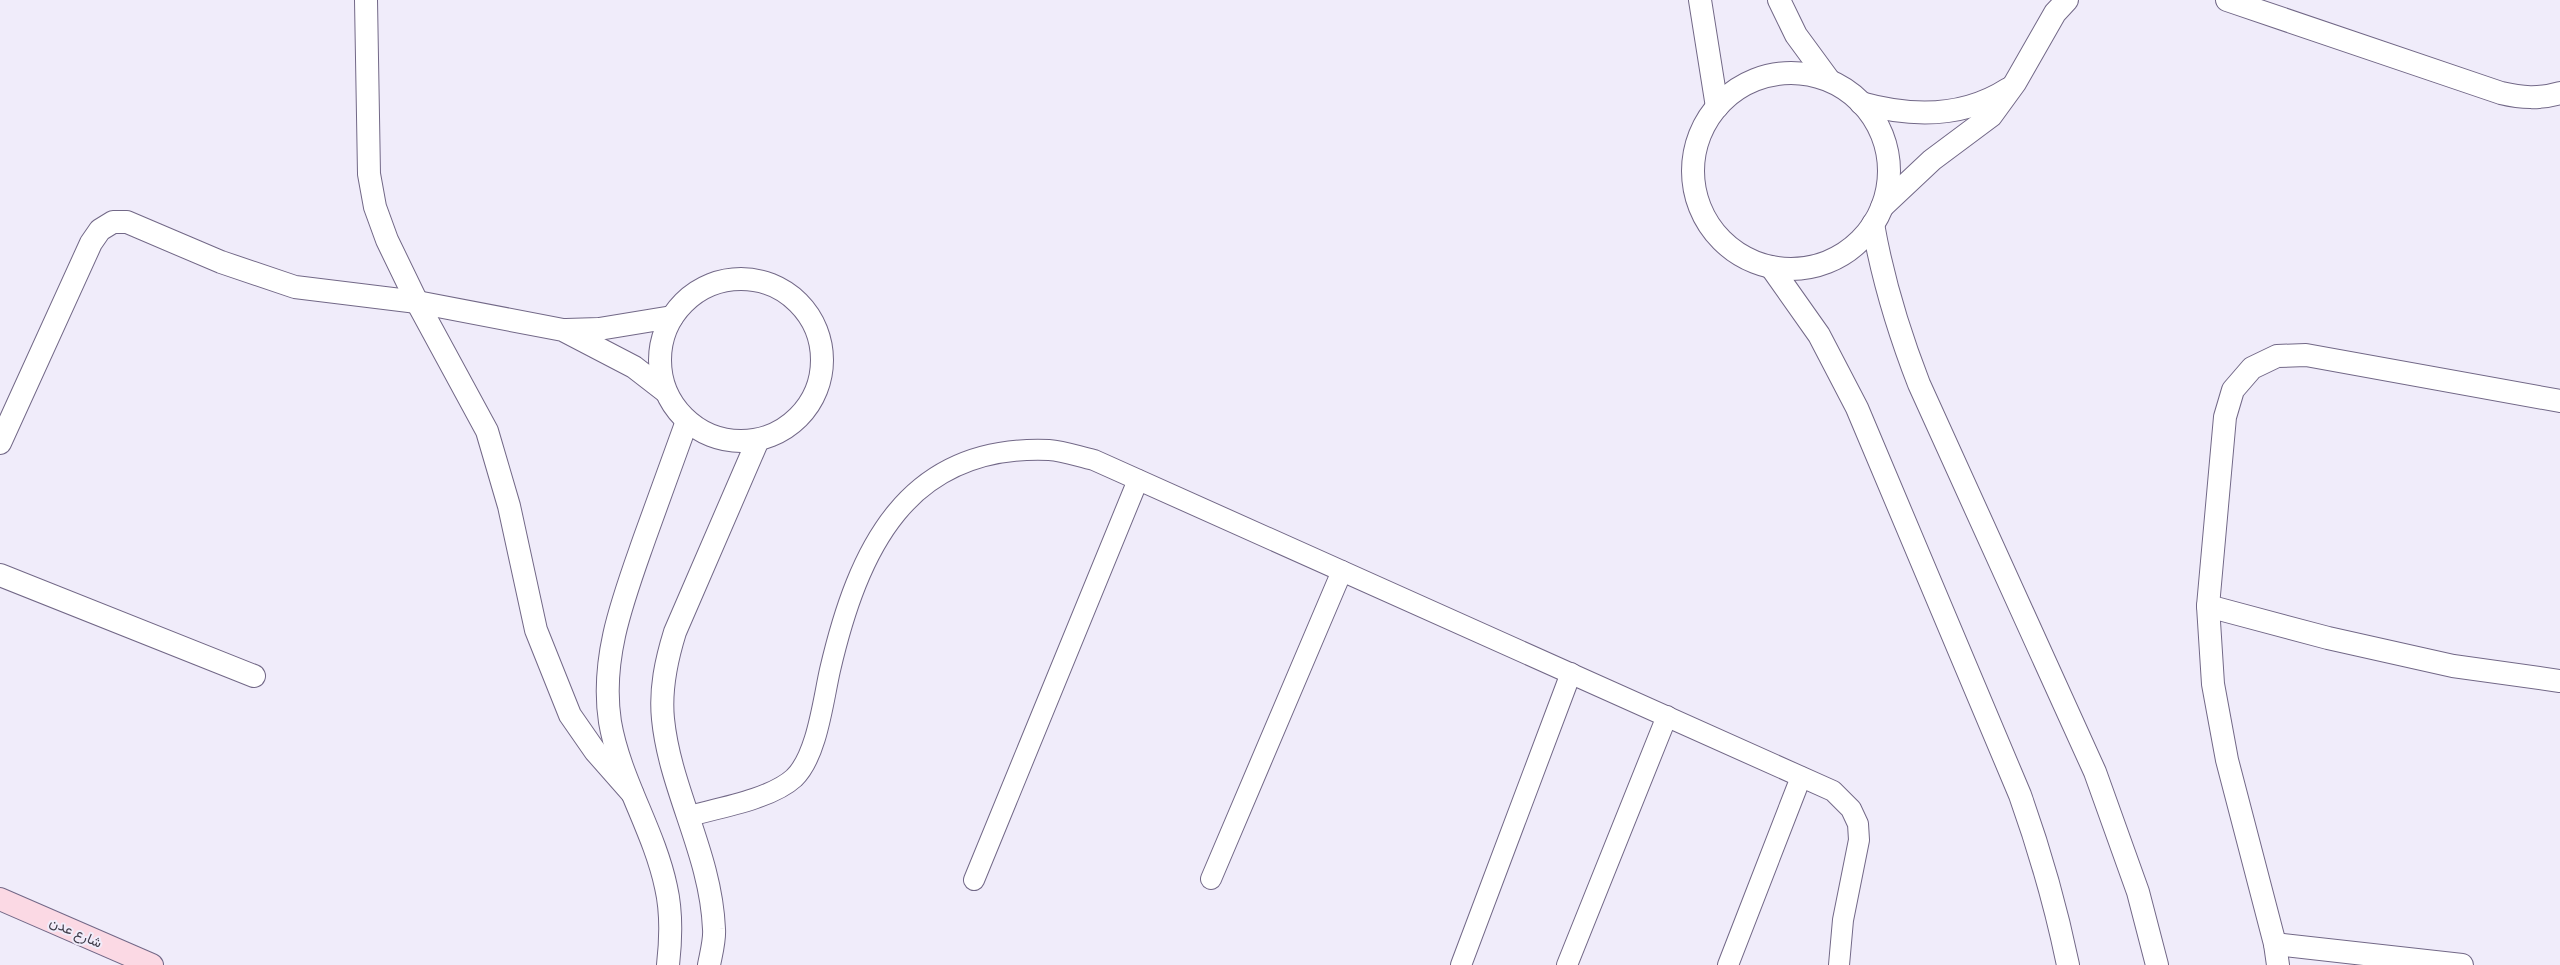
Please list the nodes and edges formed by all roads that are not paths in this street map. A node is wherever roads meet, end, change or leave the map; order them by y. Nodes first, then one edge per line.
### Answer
1 (366, 0) edge
2 (1700, 0) edge
3 (1779, 0) edge
4 (2227, 0) edge
5 (2057, 4) edge
6 (1829, 80) junction
7 (2015, 83) junction
8 (2560, 93) edge
9 (1861, 102) junction
10 (1716, 107) junction
11 (1878, 215) junction
12 (1771, 267) junction
13 (417, 302) junction
14 (672, 317) junction
15 (563, 330) junction
16 (665, 391) junction
17 (2560, 401) edge
18 (687, 421) junction
19 (758, 440) junction
20 (0, 443) edge
21 (1138, 480) junction
22 (1342, 571) junction
23 (0, 575) edge
24 (2208, 606) junction
25 (1571, 673) junction
26 (254, 676) dead end
27 (2560, 681) edge
28 (1667, 716) junction
29 (1801, 777) junction
30 (632, 793) junction
31 (689, 816) junction
32 (1211, 879) dead end
33 (974, 880) dead end
34 (0, 898) edge
35 (2276, 955) edge
36 (152, 965) edge
37 (668, 965) edge
38 (709, 965) edge
39 (1461, 965) edge
40 (1567, 965) edge
41 (1728, 965) edge
42 (1839, 965) edge
43 (2068, 965) edge
44 (2157, 965) edge
45 (2462, 965) edge

1 - 13 street
2 - 10 street
3 - 6 street
4 - 8 street
5 - 7 street
6 - 9 street
6 - 10 street
7 - 9 street
7 - 11 street
9 - 11 street
10 - 12 street
11 - 12 street
11 - 44 street
12 - 43 street
13 - 15 street
13 - 20 street
13 - 30 street
14 - 15 street
14 - 16 street
14 - 19 street
15 - 16 street
16 - 18 street
17 - 24 street
18 - 19 street
18 - 30 street
19 - 31 street
21 - 22 lane
21 - 31 lane
21 - 33 lane
22 - 25 lane
22 - 32 lane
23 - 26 street
24 - 27 street
24 - 35 street
25 - 28 lane
25 - 39 lane
28 - 29 lane
28 - 40 lane
29 - 41 lane
29 - 42 lane
30 - 37 street
31 - 38 street
34 - 36 street, شارع عدن
35 - 45 street

